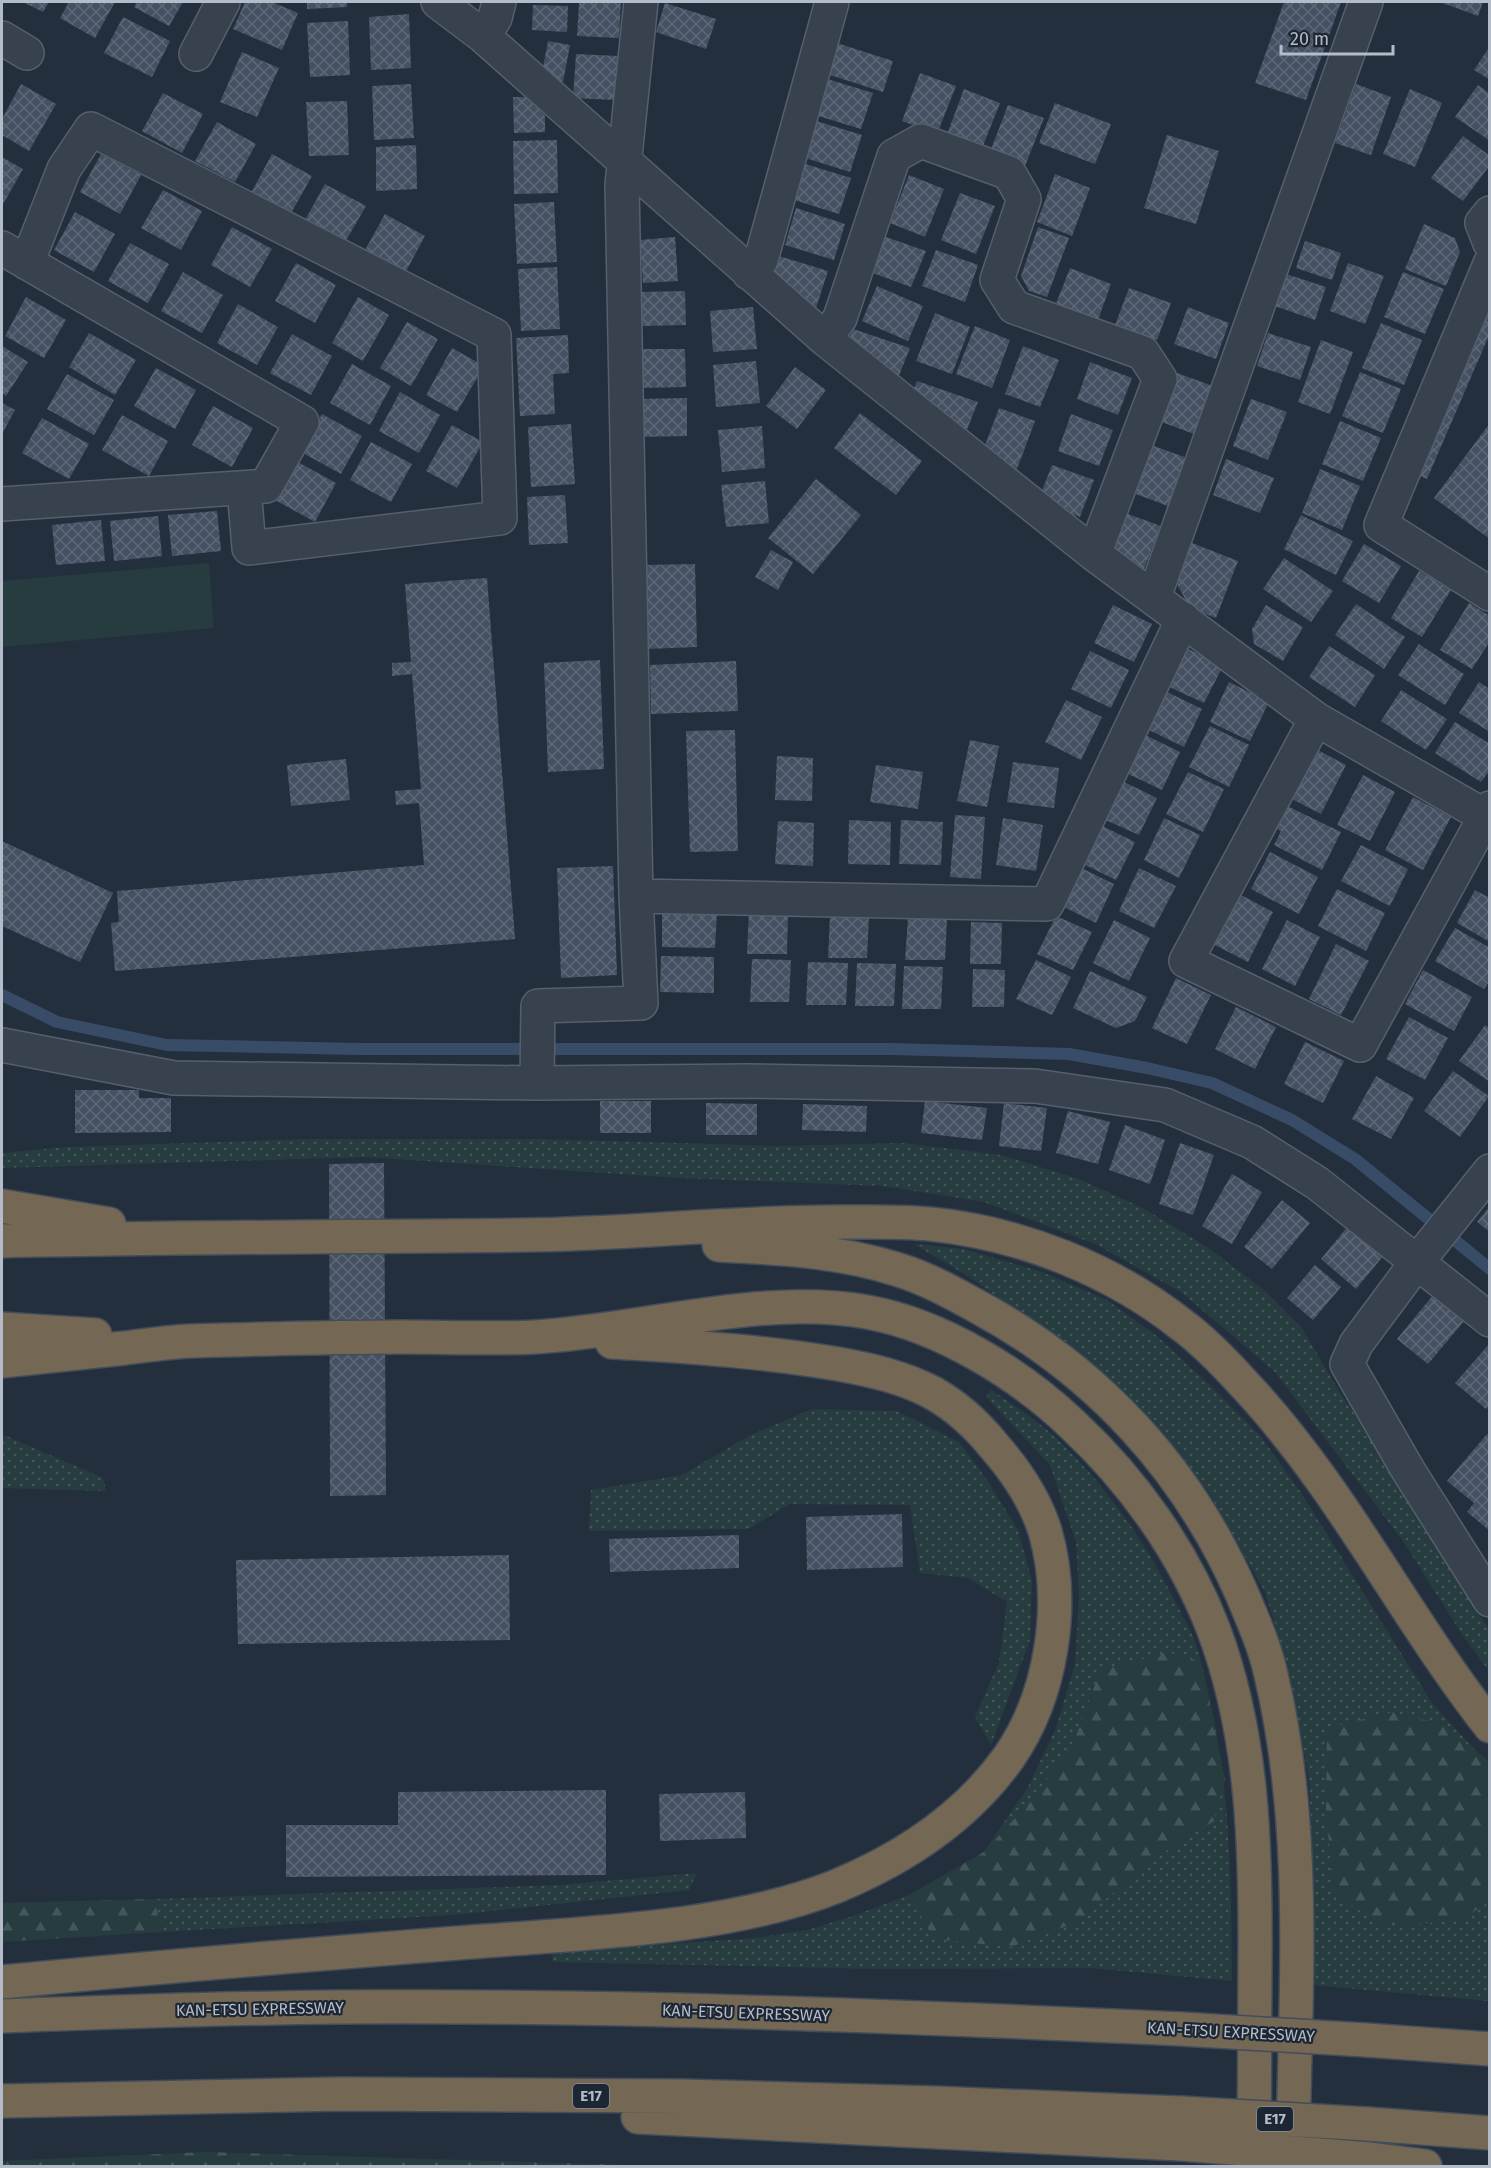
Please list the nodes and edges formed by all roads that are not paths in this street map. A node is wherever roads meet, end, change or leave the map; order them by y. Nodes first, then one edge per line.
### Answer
1 (223, 2) edge
2 (438, 2) edge
3 (499, 2) edge
4 (641, 2) edge
5 (832, 2) edge
6 (1366, 2) edge
7 (483, 36) junction
8 (196, 54) dead end
9 (625, 162) junction
10 (1490, 213) edge
11 (1490, 243) edge
12 (14, 255) edge
13 (1490, 264) edge
14 (749, 273) junction
15 (825, 339) junction
16 (244, 488) junction
17 (2, 504) edge
18 (1094, 554) junction
19 (1490, 594) edge
20 (1154, 597) junction
21 (1183, 619) junction
22 (1316, 719) junction
23 (1488, 815) edge
24 (636, 896) junction
25 (2, 1045) edge
26 (537, 1083) junction
27 (1490, 1171) edge
28 (2, 1206) edge
29 (532, 1235) junction
30 (184, 1237) junction
31 (2, 1241) edge
32 (1417, 1262) junction
33 (1490, 1320) edge
34 (2, 1329) edge
35 (535, 1337) junction
36 (184, 1341) junction
37 (2, 1361) edge
38 (1490, 1600) edge
39 (1490, 1726) edge
40 (2, 1982) edge
41 (2, 2016) edge
42 (1490, 2049) edge
43 (2, 2101) edge
44 (1181, 2129) junction
45 (1490, 2133) edge
46 (1254, 2166) edge
47 (1293, 2166) edge
48 (1425, 2166) edge

1 - 8 street
2 - 7 street
3 - 7 street
4 - 9 street
5 - 14 street
6 - 20 street
7 - 9 street
9 - 14 street
9 - 24 street
10 - 11 street
12 - 16 street
12 - 16 street
13 - 19 street
14 - 15 street
15 - 18 street
15 - 18 street
16 - 17 street
18 - 20 street
20 - 21 street
21 - 22 street
21 - 24 street
22 - 23 street
22 - 23 street
24 - 26 street
25 - 26 street
26 - 32 street
27 - 32 street
28 - 30 highway
29 - 30 highway
29 - 39 highway
29 - 47 highway
30 - 31 highway
32 - 33 street
32 - 38 street
34 - 36 highway
35 - 36 highway
35 - 40 highway
35 - 46 highway
36 - 37 highway
41 - 42 highway, KAN-ETSU EXPRESSWAY, bridge
43 - 44 highway, E17
44 - 45 highway, E17, bridge
44 - 48 highway, bridge

